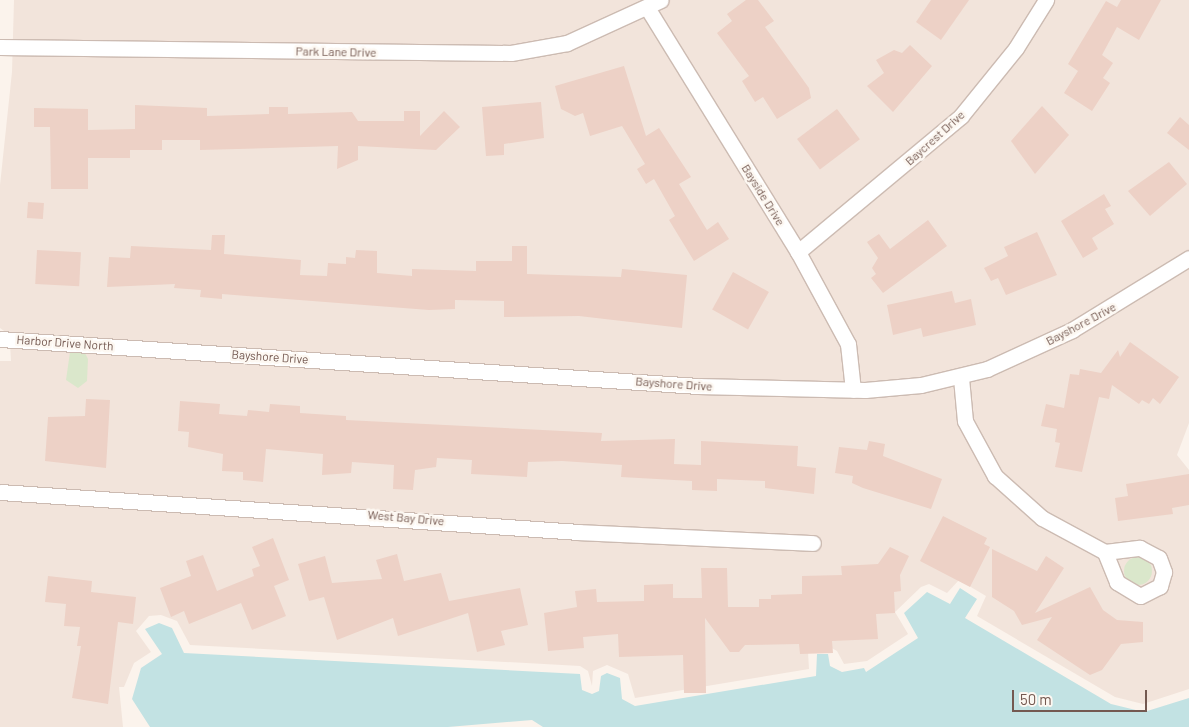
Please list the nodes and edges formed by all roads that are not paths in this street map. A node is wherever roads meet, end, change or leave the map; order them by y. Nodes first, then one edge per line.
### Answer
1 (661, 0) edge
2 (1046, 0) edge
3 (648, 9) junction
4 (0, 47) edge
5 (798, 252) junction
6 (1189, 258) edge
7 (0, 339) edge
8 (129, 347) joint
9 (961, 378) junction
10 (852, 390) junction
11 (0, 492) edge
12 (813, 543) dead end
13 (1105, 552) dead end

1 - 3 street, Park Lane Drive
2 - 5 street, Baycrest Drive
3 - 4 street, Park Lane Drive
3 - 5 street, Bayside Drive
5 - 10 street, Bayside Drive
6 - 9 street, Bayshore Drive
7 - 8 street, Harbor Drive North
8 - 10 street, Bayshore Drive
9 - 10 street, Bayshore Drive
9 - 13 street
11 - 12 street, West Bay Drive

